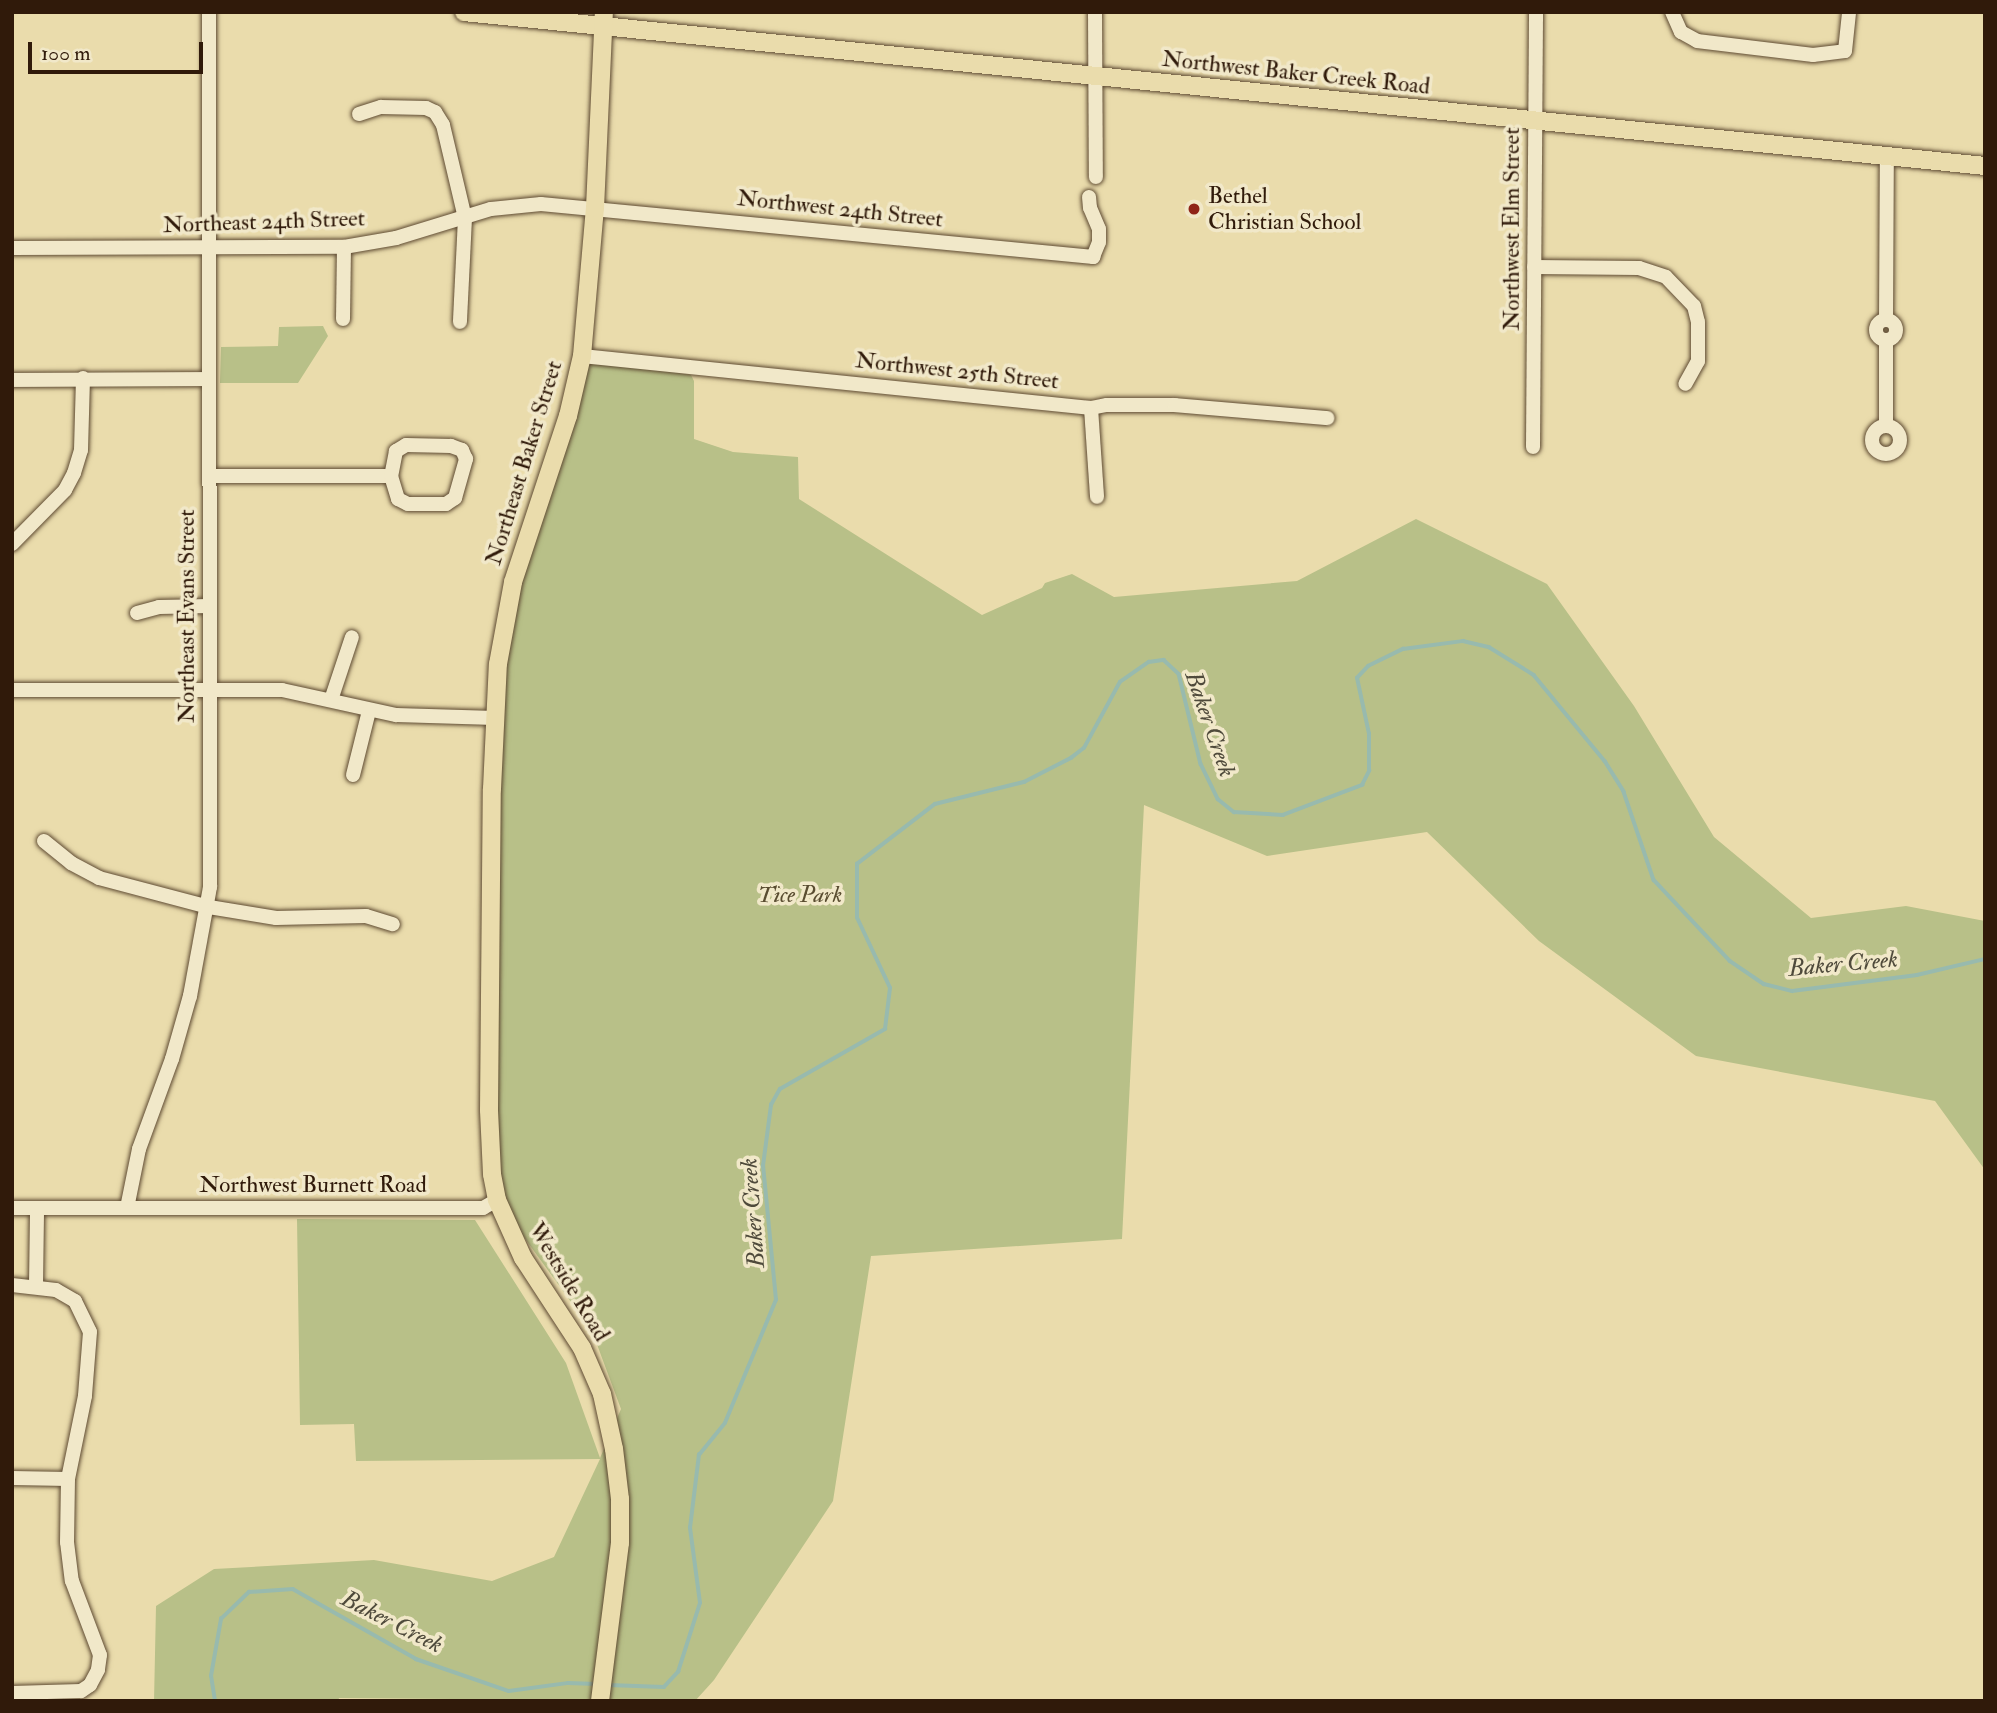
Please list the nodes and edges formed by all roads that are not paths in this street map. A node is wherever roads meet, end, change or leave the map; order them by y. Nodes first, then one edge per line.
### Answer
1 (209, 12) edge
2 (464, 12) edge
3 (1094, 12) edge
4 (1535, 12) edge
5 (1672, 12) edge
6 (1849, 12) edge
7 (603, 20) edge
8 (1094, 77) junction
9 (359, 114) dead end
10 (1535, 121) junction
11 (1887, 156) junction
12 (1985, 166) edge
13 (1096, 177) dead end
14 (1089, 197) dead end
15 (596, 208) junction
16 (465, 218) junction
17 (12, 247) edge
18 (344, 247) junction
19 (209, 248) junction
20 (1534, 267) junction
21 (343, 319) dead end
22 (460, 322) dead end
23 (582, 356) junction
24 (83, 378) junction
25 (209, 379) junction
26 (12, 380) edge
27 (1685, 384) dead end
28 (1091, 408) junction
29 (1327, 418) dead end
30 (1886, 426) dead end
31 (1533, 447) dead end
32 (209, 476) junction
33 (391, 476) junction
34 (1097, 496) dead end
35 (12, 544) edge
36 (209, 606) junction
37 (136, 613) dead end
38 (352, 637) dead end
39 (210, 689) junction
40 (12, 690) edge
41 (331, 700) junction
42 (369, 711) junction
43 (495, 718) junction
44 (353, 775) dead end
45 (44, 841) dead end
46 (208, 907) junction
47 (393, 924) dead end
48 (497, 1200) junction
49 (12, 1208) edge
50 (127, 1208) junction
51 (37, 1209) junction
52 (12, 1285) edge
53 (36, 1285) junction
54 (12, 1478) edge
55 (68, 1479) junction
56 (12, 1693) edge
57 (600, 1701) edge

1 - 19 street, Northeast Evans Street
2 - 7 main road, Northwest Baker Creek Road
3 - 8 street
4 - 10 street, Northwest Elm Street
5 - 6 street
7 - 8 main road, Northwest Baker Creek Road
7 - 15 main road, Northeast Baker Street
8 - 10 main road, Northwest Baker Creek Road
8 - 13 street
9 - 16 street
10 - 11 main road, Northwest Baker Creek Road
10 - 20 street, Northwest Elm Street
11 - 12 main road, Northwest Baker Creek Road
11 - 30 street
14 - 15 street, Northwest 24th Street
15 - 16 street, Northeast 24th Street
15 - 23 main road, Northeast Baker Street
16 - 18 street, Northeast 24th Street
16 - 22 street
17 - 19 street, Northeast 24th Street
18 - 19 street, Northeast 24th Street
18 - 21 street
19 - 25 street, Northeast Evans Street
20 - 27 street
20 - 31 street, Northwest Elm Street
23 - 28 street, Northwest 25th Street
23 - 43 main road, Northeast Baker Street
24 - 25 street
24 - 26 street
24 - 35 street
25 - 32 street, Northeast Evans Street
28 - 29 street, Northwest 25th Street
28 - 34 street
32 - 33 street
32 - 36 street, Northeast Evans Street
33 - 33 street
36 - 37 street
36 - 39 street, Northeast Evans Street
38 - 41 street
39 - 40 street
39 - 41 street
39 - 46 street, Northeast Evans Street
41 - 42 street
42 - 43 street
42 - 44 street
43 - 48 main road, Westside Road
45 - 46 street
46 - 47 street
46 - 50 street, Northeast Evans Street
48 - 50 street, Northwest Burnett Road
48 - 57 main road, Westside Road
49 - 51 street, Northwest Burnett Road
50 - 51 street, Northwest Burnett Road
51 - 53 street
52 - 53 street
53 - 55 street
54 - 55 street
55 - 56 street

